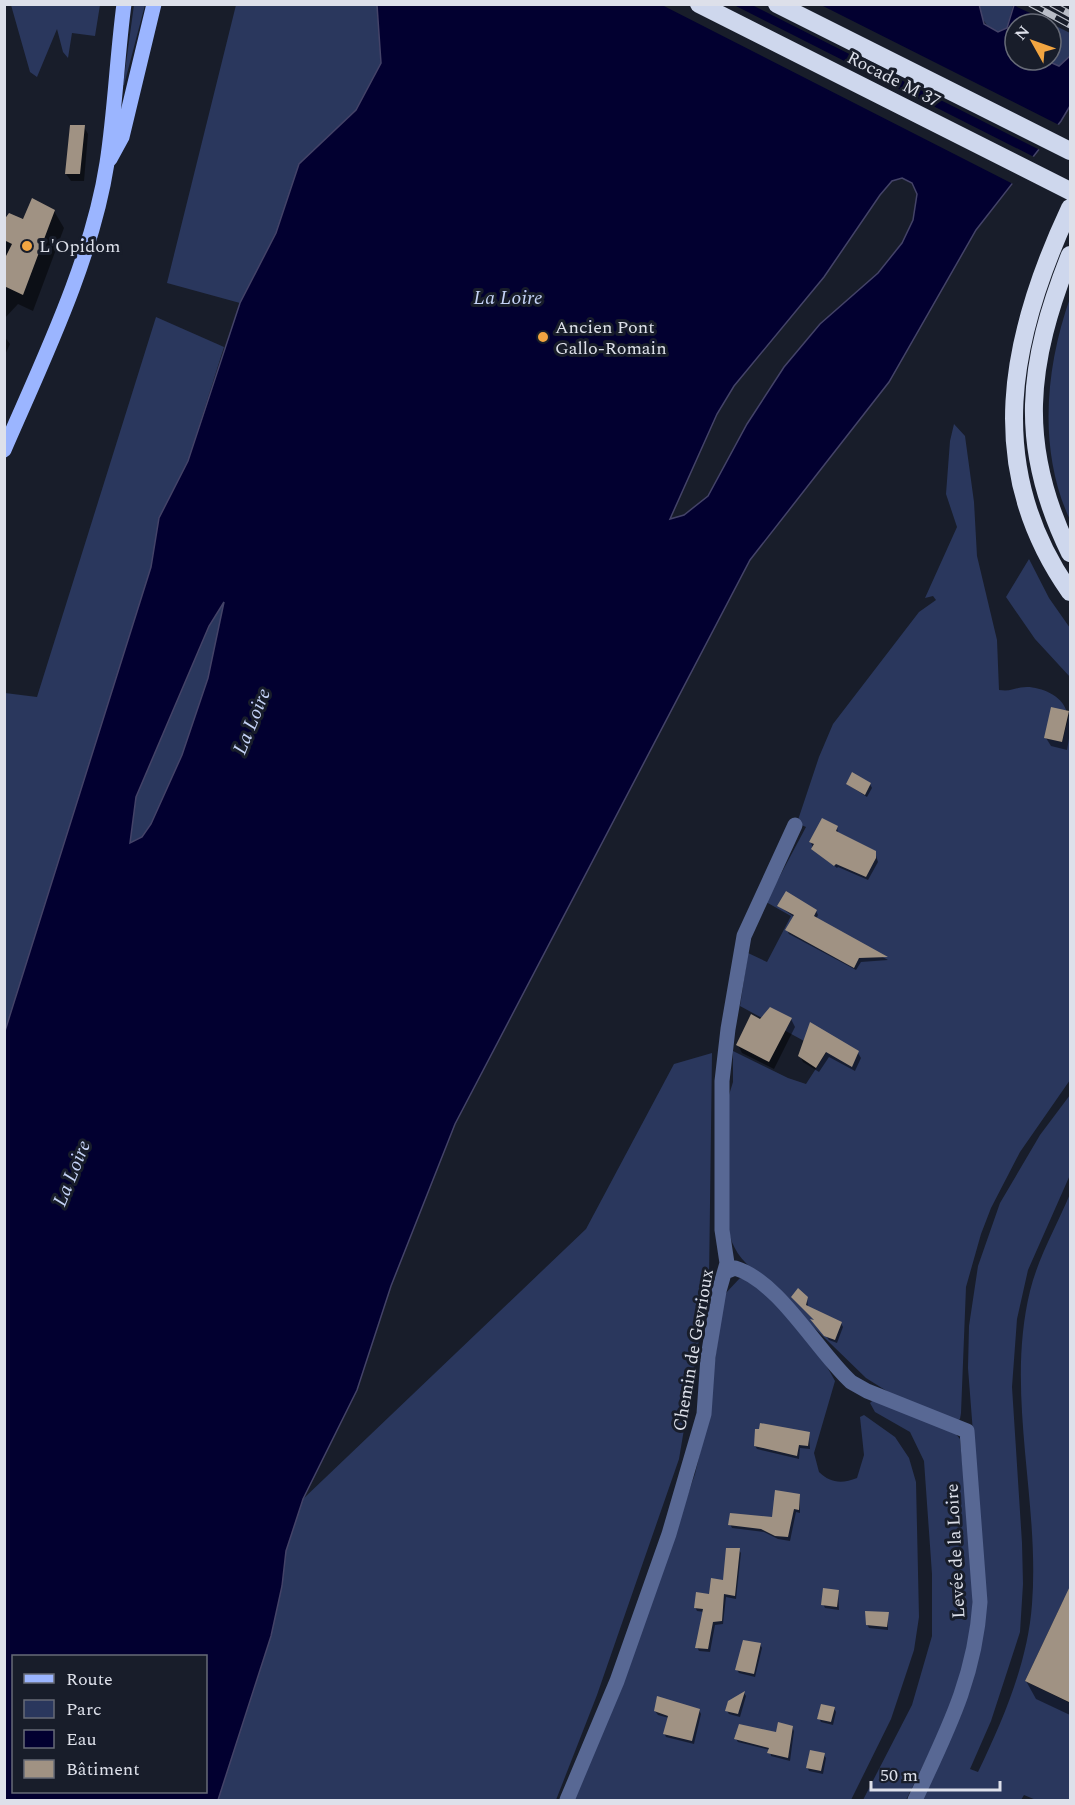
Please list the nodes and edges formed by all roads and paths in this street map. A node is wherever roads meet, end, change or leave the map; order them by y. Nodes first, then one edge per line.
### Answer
1 (124, 4) edge
2 (154, 4) edge
3 (699, 4) edge
4 (777, 4) edge
5 (1071, 151) edge
6 (107, 164) junction
7 (1071, 190) edge
8 (1071, 208) edge
9 (1071, 255) edge
10 (4, 450) edge
11 (1071, 554) edge
12 (1071, 592) edge
13 (795, 825) dead end
14 (725, 1272) junction
15 (567, 1800) edge
16 (915, 1800) edge

1 - 6 main road
2 - 6 main road
3 - 7 highway, Rocade M 37
4 - 5 highway, Rocade M 37
6 - 10 main road
8 - 12 highway
9 - 11 highway
13 - 14 street, Chemin de Gevrioux
14 - 15 street, Chemin de Gevrioux
14 - 16 street, Levée de la Loire

